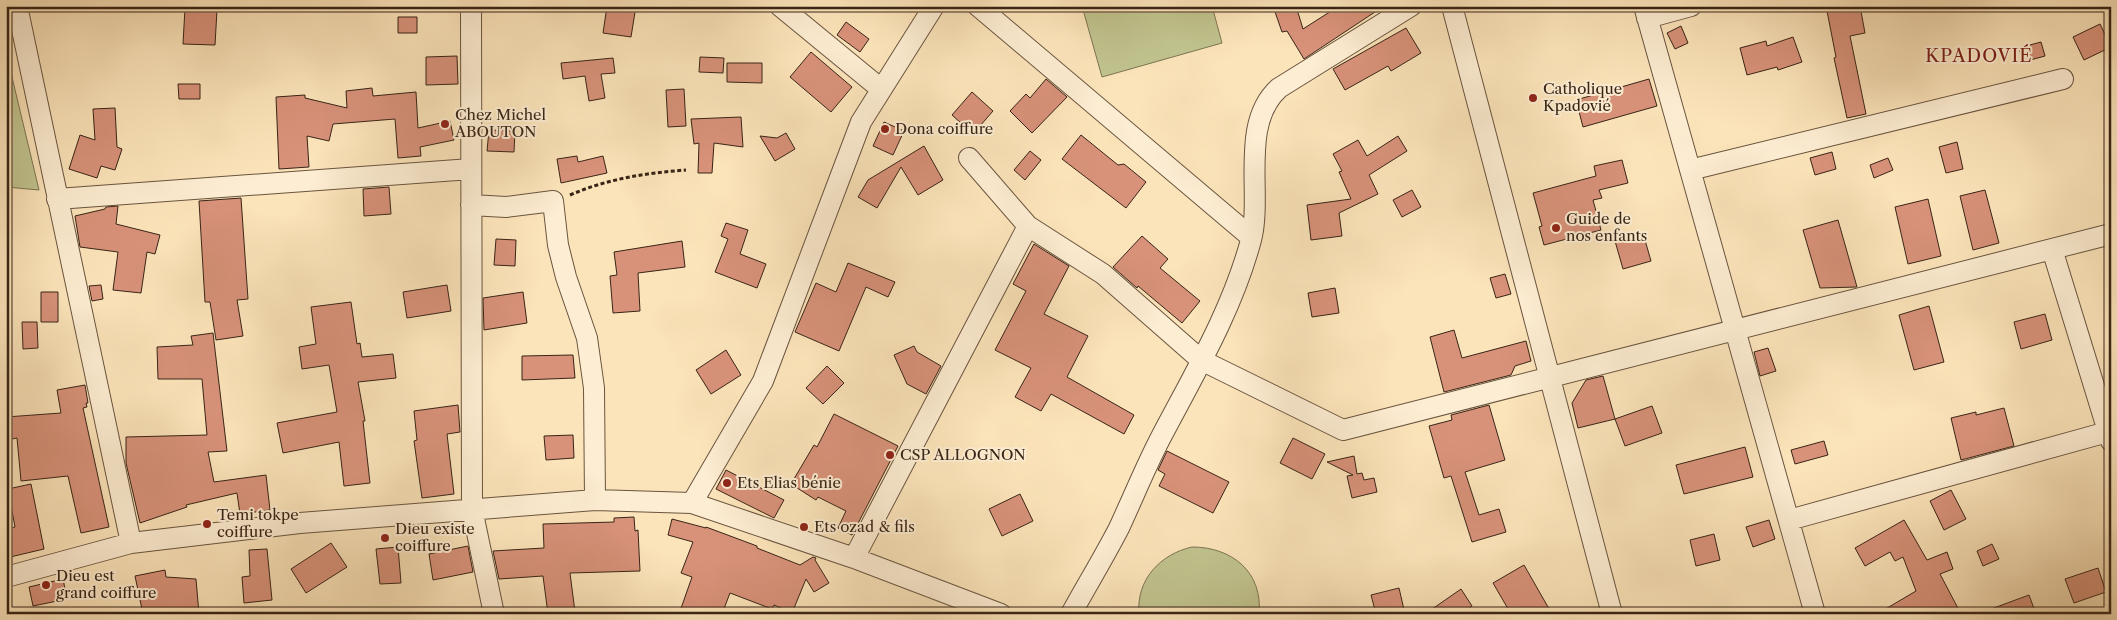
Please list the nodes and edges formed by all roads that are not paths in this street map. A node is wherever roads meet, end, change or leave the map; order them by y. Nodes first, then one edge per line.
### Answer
1 (16, 6) edge
2 (472, 6) edge
3 (780, 6) edge
4 (934, 6) edge
5 (978, 6) edge
6 (1411, 6) edge
7 (1452, 6) edge
8 (1692, 6) edge
9 (1646, 12) edge
10 (2063, 79) dead end
11 (881, 89) junction
12 (969, 158) dead end
13 (471, 169) junction
14 (1690, 170) junction
15 (57, 199) junction
16 (471, 205) junction
17 (1028, 226) junction
18 (2111, 234) edge
19 (1252, 237) junction
20 (2052, 249) junction
21 (1735, 330) junction
22 (1201, 360) junction
23 (1550, 377) junction
24 (2110, 435) edge
25 (595, 500) junction
26 (692, 503) junction
27 (472, 509) junction
28 (1789, 520) junction
29 (130, 543) junction
30 (854, 558) junction
31 (6, 577) edge
32 (494, 614) edge
33 (1001, 614) edge
34 (1071, 614) edge
35 (1612, 614) edge
36 (1815, 614) edge

1 - 15 street
2 - 13 street
3 - 11 street
4 - 11 street
5 - 19 street
6 - 19 street
7 - 23 street
8 - 9 street
9 - 14 street
10 - 14 street
11 - 26 street
12 - 17 street
13 - 15 street
13 - 16 street
14 - 21 street
15 - 29 street
16 - 25 street
16 - 27 street
17 - 22 street
17 - 30 street
18 - 20 street
19 - 22 street
20 - 21 street
20 - 24 street
21 - 23 street
21 - 28 street
22 - 23 street
22 - 34 street
23 - 35 street
24 - 28 street
25 - 26 street
25 - 27 street
26 - 30 street
27 - 29 street
27 - 32 street
28 - 36 street
29 - 31 street
30 - 33 street

